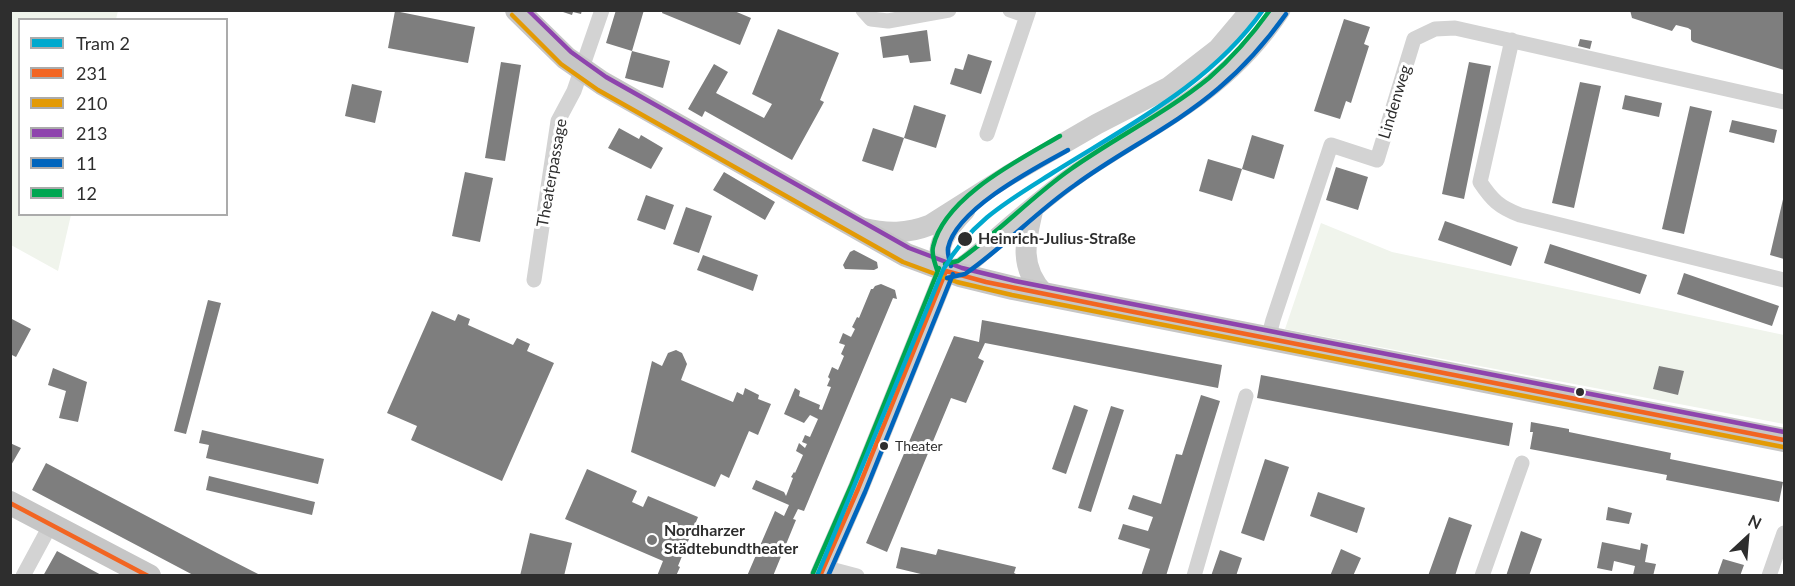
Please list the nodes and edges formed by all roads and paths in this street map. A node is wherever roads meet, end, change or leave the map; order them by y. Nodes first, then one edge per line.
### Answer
1 (518, 10) edge
2 (602, 10) edge
3 (863, 10) edge
4 (948, 10) edge
5 (1010, 10) edge
6 (1251, 10) edge
7 (1280, 10) edge
8 (1028, 13) edge
9 (1512, 40) junction
10 (582, 70) junction
11 (1785, 102) edge
12 (987, 134) dead end
13 (986, 190) junction
14 (1033, 209) junction
15 (853, 226) junction
16 (946, 271) junction
17 (534, 280) dead end
18 (1785, 280) edge
19 (1044, 294) junction
20 (1268, 339) junction
21 (1246, 396) dead end
22 (1785, 440) edge
23 (1521, 463) dead end
24 (10, 503) edge
25 (51, 524) junction
26 (1785, 533) edge
27 (822, 572) edge
28 (23, 576) edge
29 (149, 576) edge
30 (857, 576) edge
31 (1194, 576) edge
32 (1482, 576) edge
33 (1769, 576) edge

1 - 10 main road
2 - 10 street, Theaterpassage
3 - 4 street
5 - 8 street
6 - 13 street
7 - 14 street
8 - 12 street
9 - 11 street, Lindenweg
9 - 18 street
9 - 20 street, Lindenweg
10 - 15 main road
10 - 17 street, Theaterpassage
13 - 15 street
13 - 16 street
14 - 16 street
14 - 19 street
15 - 16 main road
16 - 19 main road
16 - 27 street
19 - 20 main road
20 - 22 main road
21 - 31 street
23 - 32 street
24 - 25 main road
25 - 28 street
25 - 29 main road
26 - 33 street
27 - 30 street

